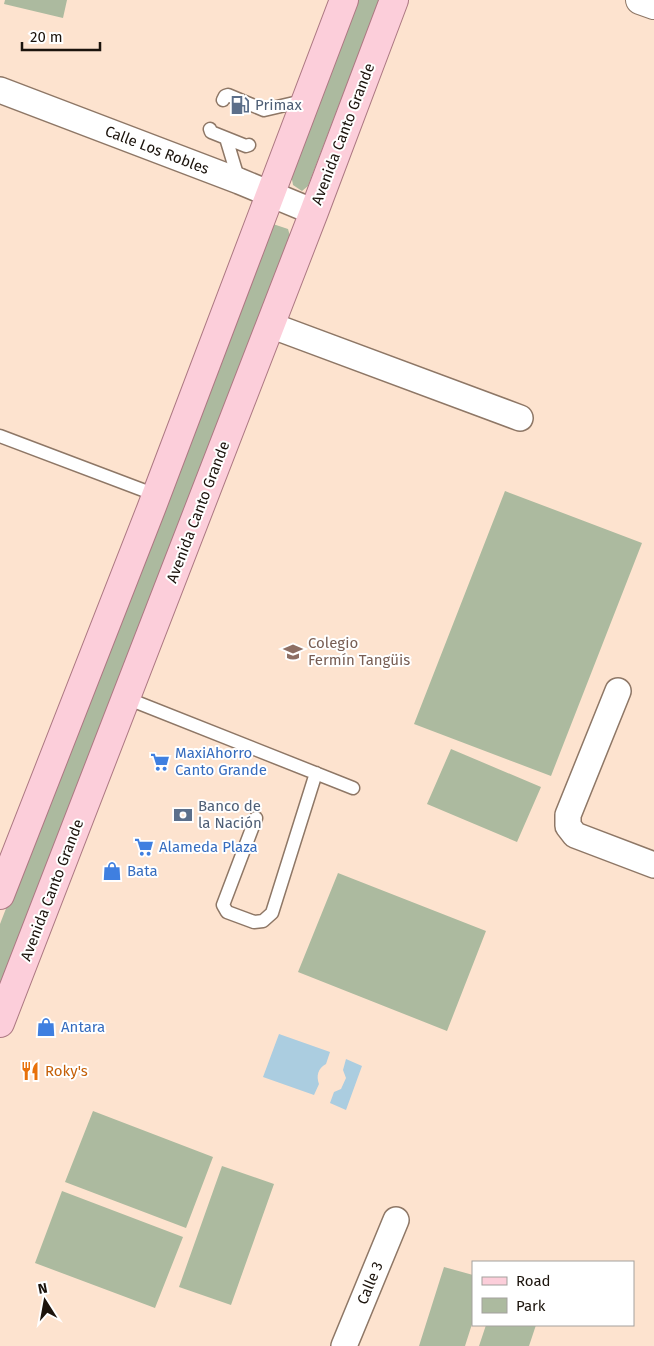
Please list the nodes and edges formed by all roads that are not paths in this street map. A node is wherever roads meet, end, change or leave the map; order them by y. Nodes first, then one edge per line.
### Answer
1 (344, 0) edge
2 (394, 0) edge
3 (640, 0) edge
4 (654, 5) edge
5 (0, 90) edge
6 (223, 100) dead end
7 (307, 100) junction
8 (210, 129) dead end
9 (226, 138) junction
10 (249, 144) dead end
11 (239, 181) junction
12 (271, 194) junction
13 (314, 212) junction
14 (270, 325) junction
15 (520, 418) dead end
16 (0, 436) edge
17 (156, 495) junction
18 (618, 691) dead end
19 (126, 698) junction
20 (316, 773) junction
21 (353, 788) dead end
22 (256, 818) dead end
23 (654, 865) edge
24 (0, 895) edge
25 (0, 1023) edge
26 (396, 1220) dead end
27 (344, 1346) edge

1 - 7 main road
2 - 13 main road, Avenida Canto Grande
3 - 4 street
5 - 11 street, Calle Los Robles
6 - 7 lane
7 - 12 main road
8 - 9 lane
9 - 10 lane
9 - 11 lane
11 - 12 street, Calle Los Robles
12 - 13 street, Calle Los Robles
12 - 17 main road
13 - 14 main road, Avenida Canto Grande
14 - 15 street
14 - 19 main road, Avenida Canto Grande
16 - 17 lane
17 - 24 main road
18 - 23 street
19 - 20 lane
19 - 25 main road, Avenida Canto Grande
20 - 21 lane
20 - 22 lane
26 - 27 street, Calle 3

